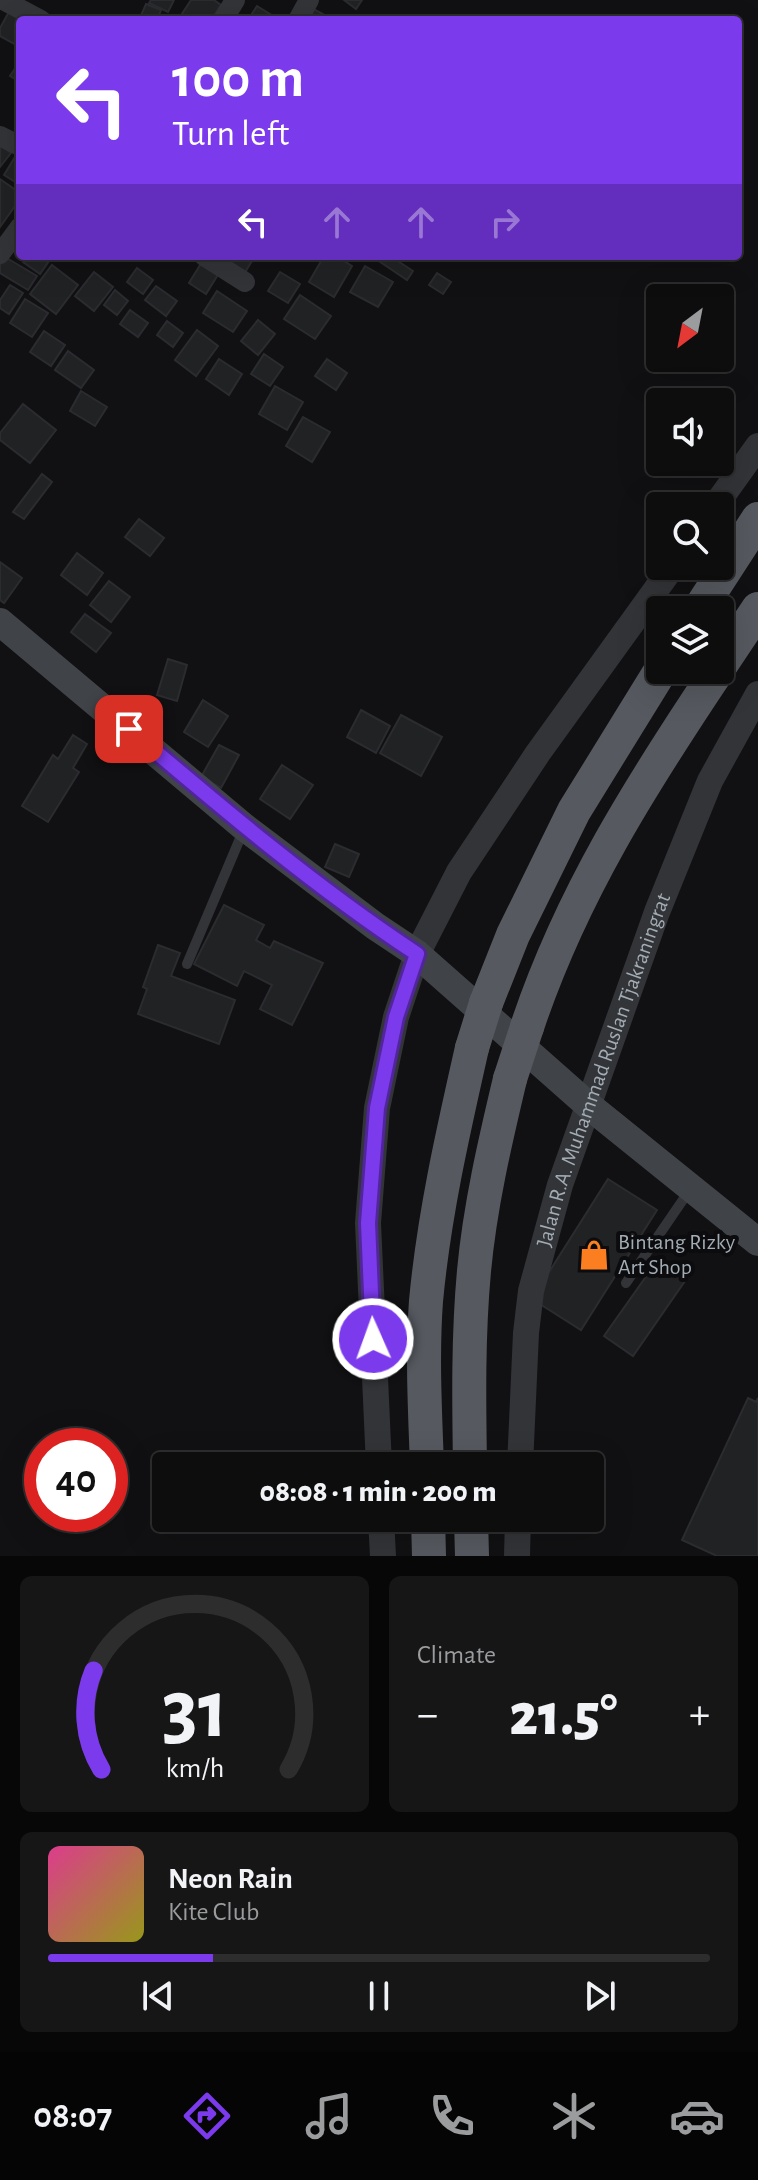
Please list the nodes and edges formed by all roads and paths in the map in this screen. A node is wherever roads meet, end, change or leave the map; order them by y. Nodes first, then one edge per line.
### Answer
1 (3, 0) edge
2 (33, 16) edge
3 (16, 232) edge
4 (0, 254) edge
5 (210, 260) edge
6 (245, 282) dead end
7 (758, 446) edge
8 (725, 492) edge
9 (758, 519) edge
10 (663, 580) edge
11 (708, 596) edge
12 (758, 609) edge
13 (0, 622) edge
14 (734, 645) edge
15 (652, 684) edge
16 (708, 684) edge
17 (758, 694) edge
18 (244, 827) junction
19 (417, 954) junction
20 (187, 964) dead end
21 (588, 1105) junction
22 (690, 1189) junction
23 (758, 1242) edge
24 (626, 1283) dead end
25 (378, 1452) edge
26 (427, 1452) edge
27 (470, 1452) edge
28 (521, 1452) edge
29 (382, 1532) edge
30 (428, 1532) edge
31 (471, 1532) edge
32 (518, 1532) edge
33 (383, 1556) edge
34 (429, 1556) edge
35 (472, 1556) edge
36 (517, 1556) edge

1 - 2 street
3 - 4 street
5 - 6 street
7 - 8 street
9 - 11 highway
10 - 19 street
12 - 14 highway
13 - 18 main road
15 - 26 highway, bridge
16 - 27 highway, bridge
17 - 21 street, Jalan R.A. Muhammad Ruslan Tjakraningrat
18 - 19 main road
18 - 20 lane
19 - 21 main road
19 - 25 street
21 - 22 main road
21 - 28 street, Jalan R.A. Muhammad Ruslan Tjakraningrat
22 - 23 main road
22 - 24 lane
29 - 33 street
30 - 34 highway
31 - 35 highway
32 - 36 street

